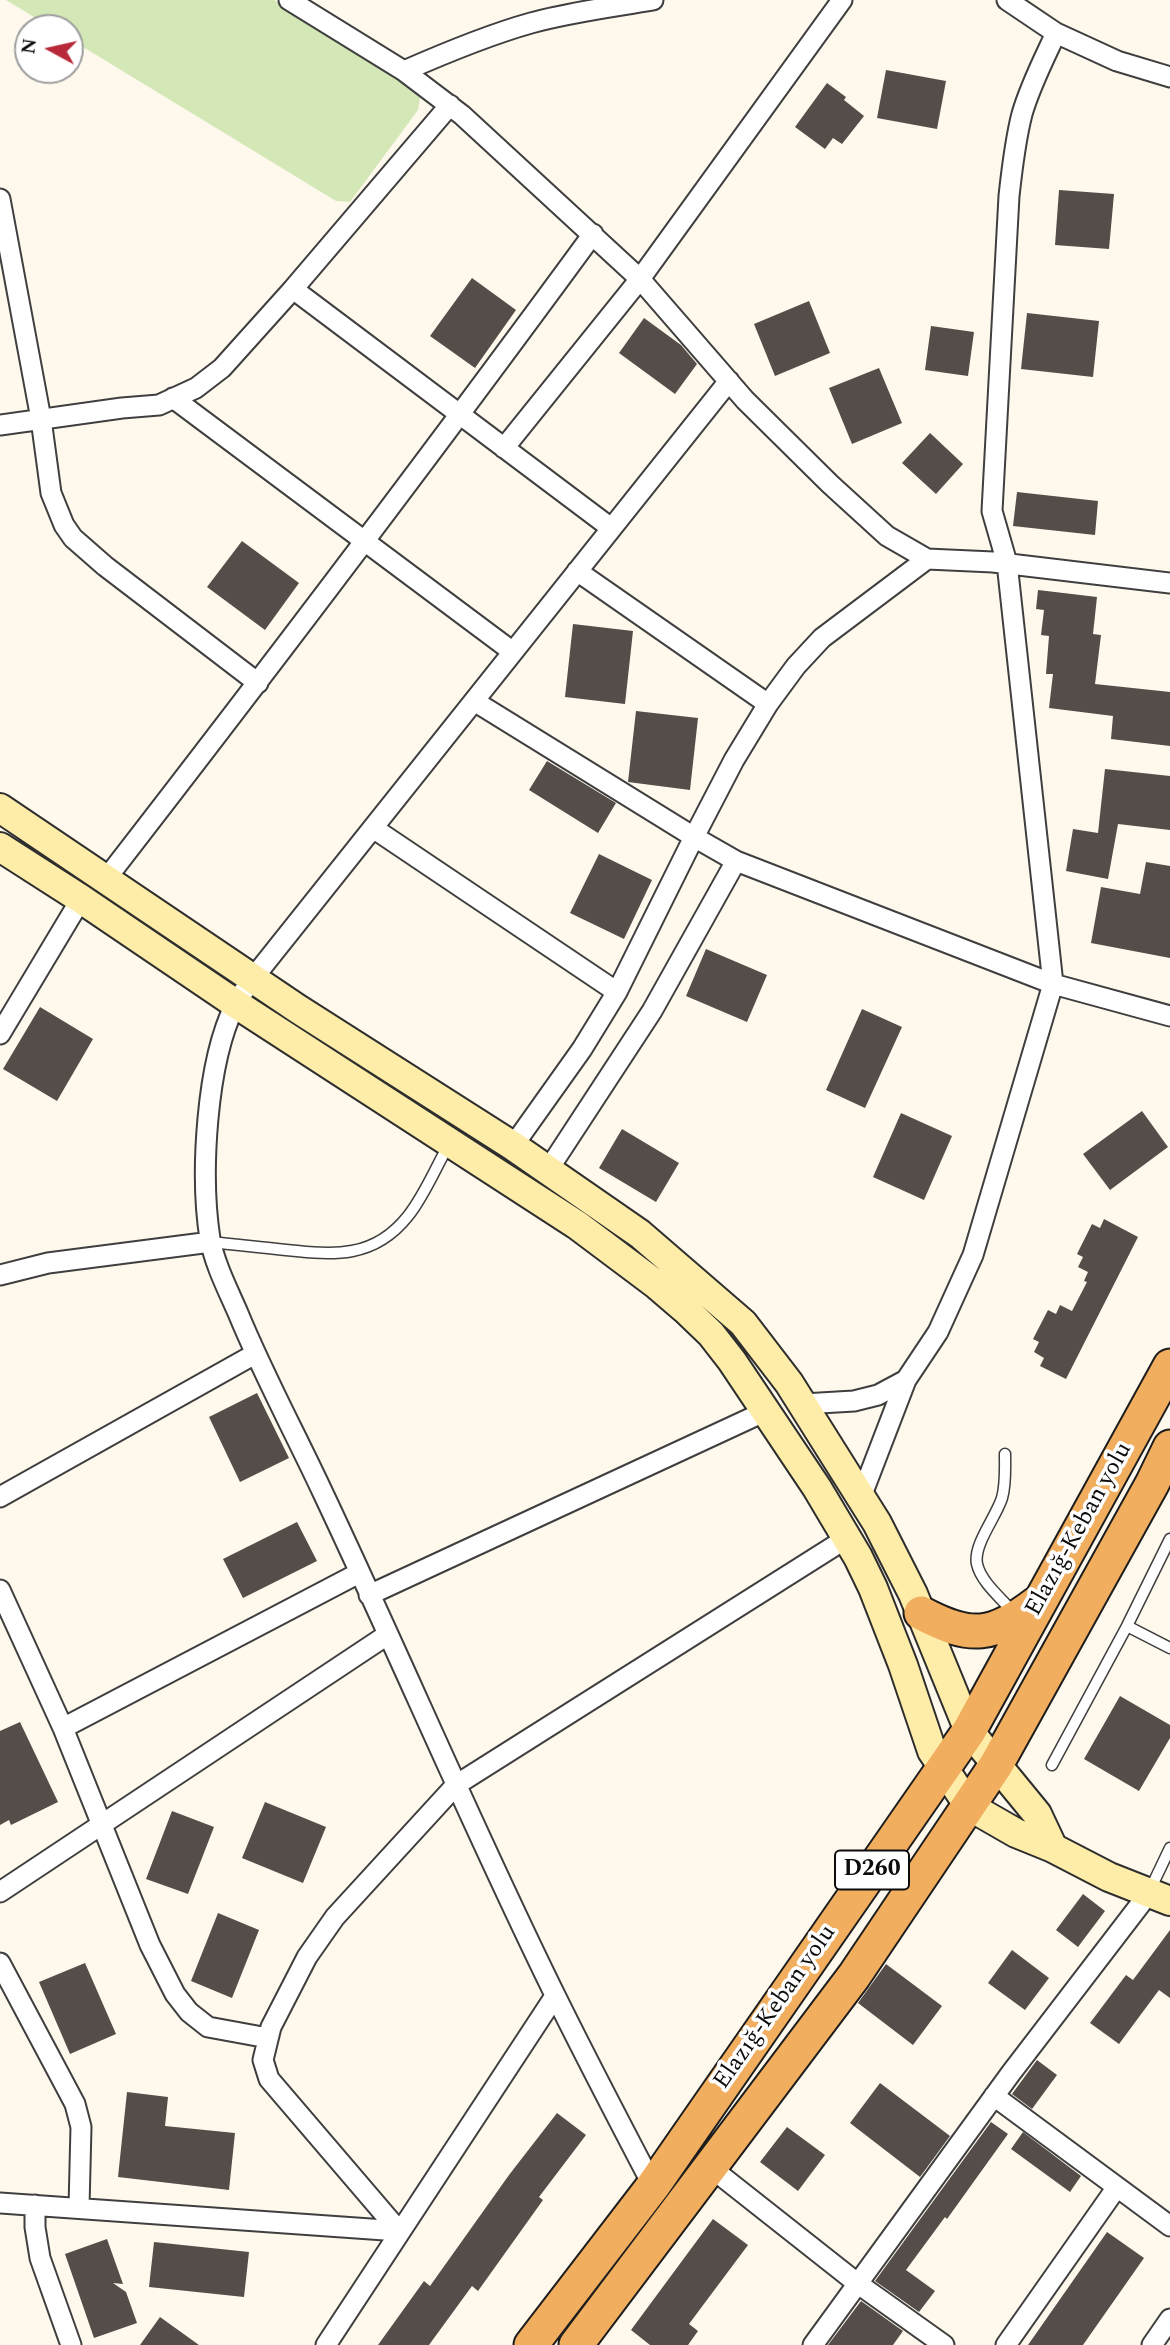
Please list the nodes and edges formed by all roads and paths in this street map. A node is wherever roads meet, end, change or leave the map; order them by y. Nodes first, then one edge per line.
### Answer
1 (289, 0) edge
2 (653, 0) edge
3 (842, 0) edge
4 (1007, 0) edge
5 (1056, 33) junction
6 (404, 71) junction
7 (1170, 77) edge
8 (450, 106) junction
9 (0, 199) edge
10 (593, 234) junction
11 (640, 279) junction
12 (293, 289) junction
13 (729, 381) junction
14 (173, 398) junction
15 (460, 415) junction
16 (41, 419) junction
17 (0, 425) edge
18 (505, 448) junction
19 (611, 528) junction
20 (364, 541) junction
21 (928, 559) junction
22 (1007, 564) junction
23 (577, 570) junction
24 (1170, 583) edge
25 (513, 652) junction
26 (258, 682) junction
27 (474, 701) junction
28 (768, 704) junction
29 (0, 808) edge
30 (373, 828) junction
31 (694, 838) junction
32 (0, 847) edge
33 (736, 861) junction
34 (106, 879) junction
35 (81, 899) junction
36 (254, 978) junction
37 (1053, 984) junction
38 (617, 992) junction
39 (236, 1004) junction
40 (1170, 1016) edge
41 (0, 1034) edge
42 (450, 1143) junction
43 (513, 1146) junction
44 (548, 1170) junction
45 (211, 1242) junction
46 (0, 1275) edge
47 (255, 1354) junction
48 (1170, 1366) edge
49 (906, 1380) junction
50 (803, 1405) junction
51 (766, 1411) junction
52 (1170, 1447) edge
53 (1005, 1454) dead end
54 (0, 1497) edge
55 (861, 1497) junction
56 (847, 1538) junction
57 (1170, 1539) edge
58 (359, 1573) junction
59 (0, 1590) edge
60 (369, 1595) junction
61 (1030, 1609) junction
62 (921, 1614) junction
63 (1127, 1626) junction
64 (387, 1634) junction
65 (1170, 1648) edge
66 (63, 1728) junction
67 (969, 1731) junction
68 (996, 1765) junction
69 (1052, 1765) dead end
70 (944, 1768) junction
71 (456, 1786) junction
72 (969, 1805) junction
73 (103, 1826) junction
74 (1053, 1847) junction
75 (1170, 1848) edge
76 (0, 1892) edge
77 (1159, 1897) edge
78 (0, 1963) edge
79 (555, 1996) junction
80 (268, 2038) junction
81 (994, 2096) junction
82 (710, 2167) junction
83 (653, 2186) junction
84 (1116, 2186) junction
85 (0, 2203) edge
86 (35, 2205) junction
87 (79, 2207) junction
88 (1170, 2226) edge
89 (399, 2231) junction
90 (857, 2283) junction
91 (1170, 2319) edge
92 (71, 2345) edge
93 (326, 2345) edge
94 (531, 2345) edge
95 (576, 2345) edge
96 (813, 2345) edge
97 (944, 2345) edge
98 (1006, 2345) edge
99 (1152, 2345) edge

1 - 6 street
2 - 6 street
3 - 11 street
4 - 5 street
5 - 7 street
5 - 22 street
6 - 8 street
8 - 10 street
8 - 12 street
9 - 16 street
10 - 11 street
10 - 15 street
11 - 13 street
11 - 18 street
12 - 14 street
12 - 15 street
13 - 19 street
13 - 21 street
14 - 16 street
14 - 20 street
15 - 18 street
15 - 20 street
16 - 17 street
16 - 26 street
18 - 19 street
19 - 23 street
20 - 25 street
20 - 26 street
21 - 22 street
21 - 28 street
22 - 24 street
22 - 37 street
23 - 25 street
23 - 28 street
25 - 27 street
26 - 34 street
27 - 30 street
27 - 31 street
28 - 31 street
29 - 34 main road
30 - 36 street
30 - 38 street
31 - 33 street
31 - 38 street
32 - 35 main road
33 - 37 street
33 - 44 street
34 - 36 main road
35 - 39 main road
35 - 41 street
36 - 39 street
36 - 43 main road
37 - 40 street
37 - 49 street
38 - 43 street
39 - 42 main road
39 - 45 street
42 - 45 lane
42 - 51 main road
43 - 44 main road
44 - 50 main road
45 - 46 street
45 - 47 street
47 - 54 street
47 - 58 street
48 - 61 highway, Elazığ-Keban yolu / D260
49 - 50 street
49 - 55 street
50 - 55 main road
51 - 56 main road
51 - 60 street
52 - 68 highway, Elazığ-Keban yolu / D260
53 - 61 lane
55 - 62 main road
56 - 70 main road
56 - 71 street
57 - 63 lane
58 - 60 street
58 - 66 street
59 - 66 street
60 - 64 street
61 - 62 highway
61 - 67 highway, Elazığ-Keban yolu / D260
62 - 67 main road
63 - 65 lane
63 - 69 lane
64 - 71 street
64 - 73 street
66 - 73 street
67 - 68 main road
67 - 70 highway, Elazığ-Keban yolu / D260
68 - 72 highway, Elazığ-Keban yolu / D260
68 - 74 main road
70 - 72 main road
70 - 83 highway, Elazığ-Keban yolu / D260
71 - 79 street
71 - 80 street
72 - 74 main road
72 - 82 highway, Elazığ-Keban yolu / D260
73 - 76 street
73 - 80 street
74 - 77 main road
75 - 77 lane
77 - 81 street
78 - 87 street
79 - 83 street
79 - 89 street
80 - 89 street
81 - 84 street
81 - 90 street
82 - 90 street
82 - 95 highway, Elazığ-Keban yolu / D260
83 - 94 highway, Elazığ-Keban yolu / D260
84 - 88 street
84 - 98 street
85 - 86 street
86 - 87 street
86 - 92 street
87 - 89 street
89 - 93 street
90 - 96 street
90 - 97 street
91 - 99 street

